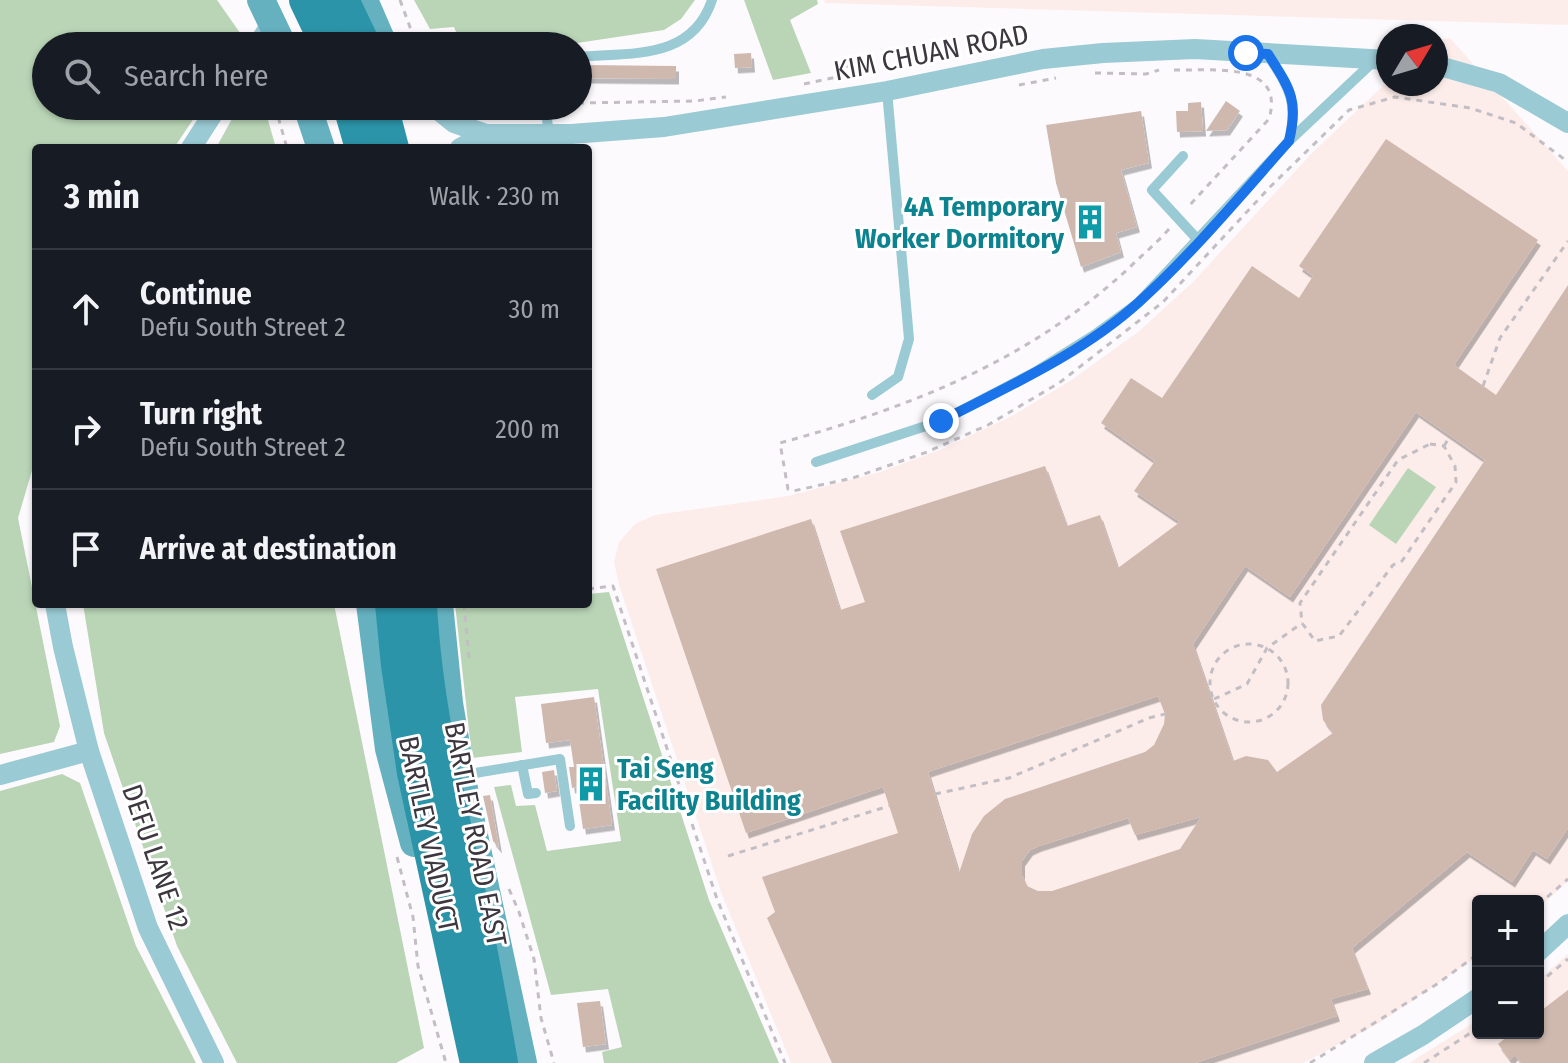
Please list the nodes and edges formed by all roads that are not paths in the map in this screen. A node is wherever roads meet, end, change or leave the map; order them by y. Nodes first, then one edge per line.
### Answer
1 (306, 0) edge
2 (342, 0) edge
3 (364, 0) edge
4 (712, 0) edge
5 (321, 32) edge
6 (357, 32) edge
7 (378, 32) edge
8 (1268, 54) junction
9 (592, 56) edge
10 (1376, 60) edge
11 (1376, 65) edge
12 (1448, 68) edge
13 (887, 91) junction
14 (209, 120) edge
15 (312, 120) edge
16 (354, 120) edge
17 (385, 120) edge
18 (401, 120) edge
19 (450, 120) edge
20 (547, 120) edge
21 (1568, 123) edge
22 (549, 133) junction
23 (486, 134) junction
24 (1289, 141) junction
25 (194, 144) edge
26 (320, 144) edge
27 (361, 144) edge
28 (391, 144) edge
29 (405, 144) edge
30 (467, 144) edge
31 (1183, 156) dead end
32 (1198, 240) junction
33 (872, 395) dead end
34 (816, 462) dead end
35 (56, 608) edge
36 (371, 608) edge
37 (387, 608) edge
38 (392, 608) edge
39 (420, 608) edge
40 (420, 608) edge
41 (456, 608) edge
42 (89, 751) junction
43 (522, 765) junction
44 (0, 775) edge
45 (461, 775) junction
46 (536, 793) dead end
47 (570, 826) dead end
48 (1568, 924) edge
49 (1544, 946) edge
50 (1472, 1002) edge
51 (1380, 1062) edge
52 (214, 1063) edge
53 (461, 1063) edge
54 (477, 1063) edge
55 (501, 1063) edge
56 (523, 1063) edge

1 - 5 highway
2 - 6 highway
3 - 7 main road
4 - 9 lane
8 - 10 street, KIM CHUAN ROAD
8 - 13 street, KIM CHUAN ROAD
8 - 24 lane
11 - 24 lane
12 - 21 street
13 - 22 street, KIM CHUAN ROAD
13 - 33 lane
14 - 25 street
15 - 26 main road
16 - 27 highway
17 - 28 highway
18 - 29 main road
19 - 23 street
20 - 22 lane
22 - 23 street, KIM CHUAN ROAD
23 - 30 street
24 - 32 lane
31 - 32 lane
32 - 34 lane
35 - 42 street, DEFU LANE 12
36 - 53 main road, BARTLEY ROAD EAST
37 - 39 main road
38 - 54 highway, BARTLEY VIADUCT
40 - 55 highway, BARTLEY VIADUCT
41 - 45 main road, BARTLEY ROAD EAST
42 - 44 street
42 - 52 street, DEFU LANE 12
43 - 45 lane
43 - 46 lane
43 - 47 lane
45 - 56 main road, BARTLEY ROAD EAST
48 - 49 street
50 - 51 street

